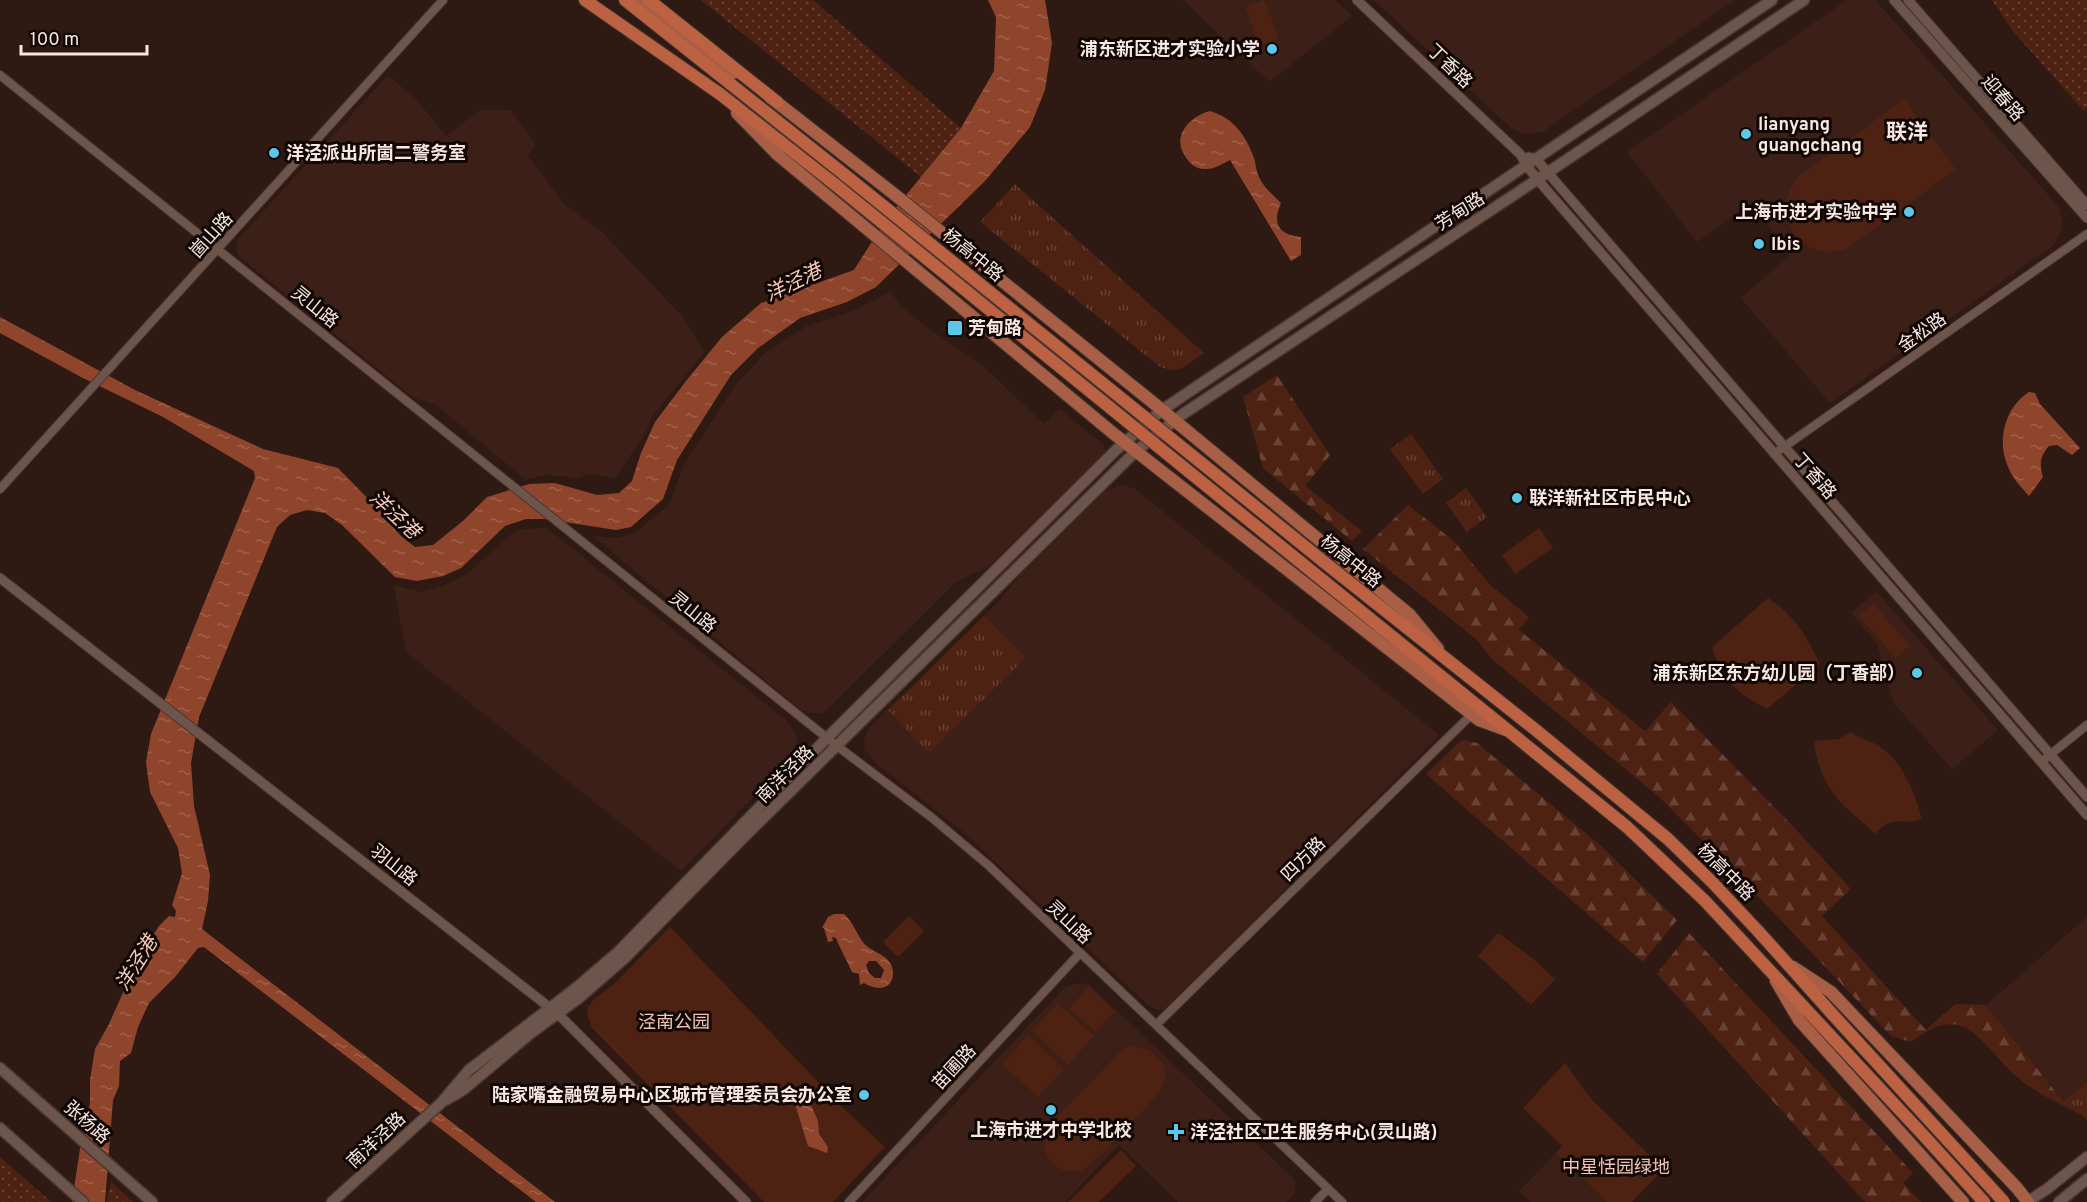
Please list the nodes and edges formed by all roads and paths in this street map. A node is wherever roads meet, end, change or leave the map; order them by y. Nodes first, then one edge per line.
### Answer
1 (443, 0) edge
2 (585, 0) edge
3 (625, 0) edge
4 (636, 0) edge
5 (649, 0) edge
6 (1357, 0) edge
7 (1772, 0) edge
8 (1804, 0) edge
9 (1894, 0) edge
10 (1908, 0) edge
11 (0, 75) edge
12 (720, 94) junction
13 (777, 102) junction
14 (1531, 162) junction
15 (1543, 176) junction
16 (2087, 205) edge
17 (2087, 218) edge
18 (2087, 234) edge
19 (219, 248) junction
20 (1162, 410) junction
21 (1178, 424) junction
22 (1124, 442) junction
23 (1784, 447) junction
24 (1136, 451) junction
25 (1774, 454) junction
26 (0, 489) edge
27 (0, 578) edge
28 (1446, 659) junction
29 (1472, 714) junction
30 (2087, 725) edge
31 (1510, 731) junction
32 (832, 742) junction
33 (2050, 755) junction
34 (2041, 762) junction
35 (2087, 797) edge
36 (2087, 815) edge
37 (1080, 953) junction
38 (1785, 961) junction
39 (1770, 970) junction
40 (554, 1010) junction
41 (1156, 1025) junction
42 (0, 1068) edge
43 (0, 1128) edge
44 (2087, 1157) edge
45 (2087, 1179) edge
46 (1328, 1189) junction
47 (83, 1202) edge
48 (152, 1202) edge
49 (332, 1202) edge
50 (746, 1202) edge
51 (849, 1202) edge
52 (1315, 1202) edge
53 (1342, 1202) edge
54 (1963, 1202) edge
55 (1984, 1202) edge
56 (2004, 1202) edge
57 (2027, 1202) edge
58 (2059, 1202) edge

1 - 19 street, 崮山路
2 - 12 highway, 杨高中路
3 - 28 highway, 杨高中路, bridge
4 - 13 main road, 杨高中路
5 - 13 highway
6 - 14 street, 丁香路
7 - 14 main road, 芳甸路
8 - 15 main road, 芳甸路
9 - 17 street, 迎春路
10 - 16 street, 迎春路
11 - 19 street, 灵山路
12 - 22 main road, 杨高中路
12 - 31 highway, 杨高中路, bridge
13 - 20 main road, 杨高中路
14 - 15 street, 丁香路
14 - 20 main road, 芳甸路
15 - 21 main road, 芳甸路
15 - 23 street, 丁香路
15 - 25 street, 丁香路
18 - 23 street, 金松路
19 - 26 street, 崮山路
19 - 32 street, 灵山路
20 - 21 main road, 杨高中路
20 - 22 main road, 芳甸路
21 - 24 main road, 芳甸路
21 - 28 main road, 杨高中路
22 - 24 main road, 杨高中路
22 - 32 main road, 南洋泾路
23 - 25 street, 金松路
23 - 33 street, 丁香路
24 - 29 main road, 杨高中路
24 - 32 main road, 南洋泾路
25 - 34 street, 丁香路
27 - 40 street, 羽山路
28 - 38 highway, 杨高中路
29 - 31 main road, 杨高中路
29 - 41 street, 四方路
30 - 33 street
31 - 39 highway, 杨高中路
32 - 37 street, 灵山路
32 - 40 main road, 南洋泾路
33 - 34 street
33 - 35 street, 丁香路
34 - 36 street, 丁香路
37 - 41 street, 灵山路
37 - 51 street, 苗圃路
38 - 56 highway, 杨高中路, bridge
38 - 57 main road
39 - 54 main road, 杨高中路
39 - 55 highway, 杨高中路
40 - 49 main road, 南洋泾路
40 - 50 street, 羽山路
41 - 46 street, 灵山路
42 - 48 main road, 张杨路
43 - 47 main road
44 - 57 main road
45 - 58 main road
46 - 52 street
46 - 53 street, 灵山路

